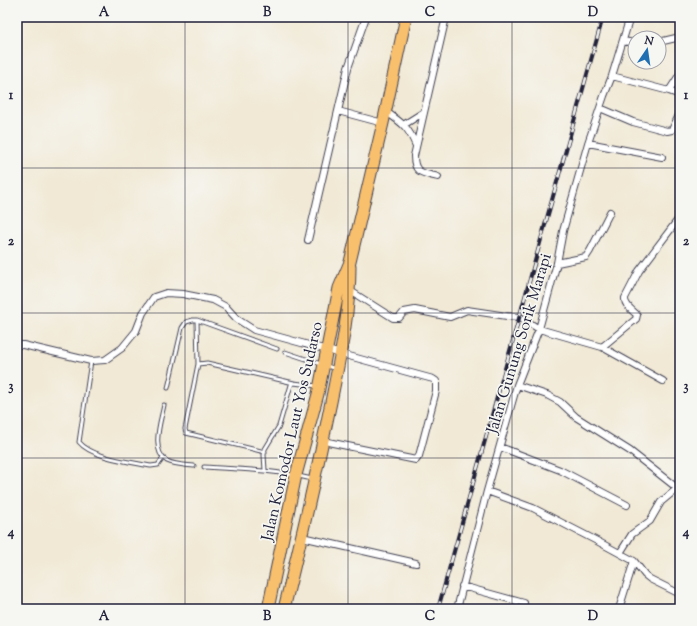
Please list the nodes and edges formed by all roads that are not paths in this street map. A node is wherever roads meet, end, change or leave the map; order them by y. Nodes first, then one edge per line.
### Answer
1 (366, 17) edge
2 (406, 17) edge
3 (446, 17) edge
4 (630, 17) edge
5 (680, 37) edge
6 (667, 40) edge
7 (623, 41) junction
8 (627, 42) edge
9 (680, 74) edge
10 (612, 76) junction
11 (669, 91) junction
12 (680, 95) edge
13 (600, 108) junction
14 (338, 111) junction
15 (385, 111) junction
16 (424, 112) junction
17 (680, 113) edge
18 (383, 123) junction
19 (405, 124) junction
20 (588, 143) junction
21 (416, 146) junction
22 (662, 157) dead end
23 (438, 176) dead end
24 (610, 212) dead end
25 (680, 217) edge
26 (308, 240) dead end
27 (350, 262) junction
28 (557, 263) junction
29 (339, 288) junction
30 (350, 291) junction
31 (197, 320) junction
32 (539, 329) junction
33 (17, 345) edge
34 (602, 347) junction
35 (277, 349) dead end
36 (327, 350) junction
37 (285, 352) dead end
38 (341, 353) junction
39 (91, 361) junction
40 (198, 364) junction
41 (323, 366) junction
42 (337, 369) junction
43 (662, 381) dead end
44 (294, 383) junction
45 (517, 385) junction
46 (319, 387) junction
47 (168, 388) dead end
48 (164, 405) dead end
49 (323, 441) junction
50 (500, 447) junction
51 (265, 452) junction
52 (163, 458) junction
53 (194, 466) dead end
54 (204, 467) dead end
55 (265, 470) junction
56 (296, 475) junction
57 (314, 479) junction
58 (678, 487) edge
59 (487, 491) junction
60 (627, 506) dead end
61 (302, 537) junction
62 (620, 553) junction
63 (634, 561) junction
64 (416, 563) dead end
65 (462, 586) junction
66 (680, 594) edge
67 (524, 603) dead end
68 (271, 608) edge
69 (284, 609) edge
70 (457, 609) edge
71 (619, 609) edge

1 - 14 street
2 - 15 highway, Jalan Komodor Laut Yos Sudarso
3 - 16 street
4 - 7 street, Jalan Gunung Sorik Marapi
5 - 6 street
7 - 8 street
7 - 10 street, Jalan Gunung Sorik Marapi
9 - 11 street
10 - 11 street
10 - 13 street, Jalan Gunung Sorik Marapi
11 - 12 street
13 - 17 street
13 - 20 street, Jalan Gunung Sorik Marapi
14 - 18 street
14 - 26 street
15 - 18 highway, Jalan Komodor Laut Yos Sudarso
15 - 19 street
16 - 19 street
16 - 21 street
18 - 27 highway, Jalan Komodor Laut Yos Sudarso
19 - 21 street
20 - 22 street
20 - 28 street, Jalan Gunung Sorik Marapi
21 - 23 street
24 - 28 street
25 - 34 street
27 - 29 highway, Jalan Komodor Laut Yos Sudarso
27 - 30 highway, Jalan Komodor Laut Yos Sudarso
28 - 32 street, Jalan Gunung Sorik Marapi
29 - 30 street
29 - 36 highway, Jalan Komodor Laut Yos Sudarso
30 - 32 street
30 - 38 highway, Jalan Komodor Laut Yos Sudarso
31 - 35 lane
31 - 40 lane
31 - 47 lane
32 - 34 street
32 - 45 street, Jalan Gunung Sorik Marapi
33 - 39 street
34 - 43 street
36 - 38 street
36 - 39 street
36 - 41 highway, Jalan Komodor Laut Yos Sudarso
37 - 41 lane
38 - 42 highway, Jalan Komodor Laut Yos Sudarso
38 - 49 street
39 - 52 lane
40 - 44 lane
40 - 51 lane
41 - 42 lane
41 - 46 highway, Jalan Komodor Laut Yos Sudarso
42 - 49 highway, Jalan Komodor Laut Yos Sudarso
44 - 46 lane
44 - 51 lane
45 - 50 street, Jalan Gunung Sorik Marapi
45 - 58 street
46 - 56 highway, Jalan Komodor Laut Yos Sudarso
48 - 52 lane
49 - 57 highway, Jalan Komodor Laut Yos Sudarso
50 - 59 street, Jalan Gunung Sorik Marapi
50 - 60 street
51 - 55 lane
52 - 53 lane
54 - 55 lane
55 - 56 lane
56 - 57 lane
56 - 68 highway, Jalan Komodor Laut Yos Sudarso
57 - 61 highway, Jalan Komodor Laut Yos Sudarso
58 - 62 street
59 - 62 street
59 - 65 street, Jalan Gunung Sorik Marapi
61 - 64 street
61 - 69 highway, Jalan Komodor Laut Yos Sudarso
62 - 63 street
63 - 66 street
63 - 71 street
65 - 67 street
65 - 70 street, Jalan Gunung Sorik Marapi

